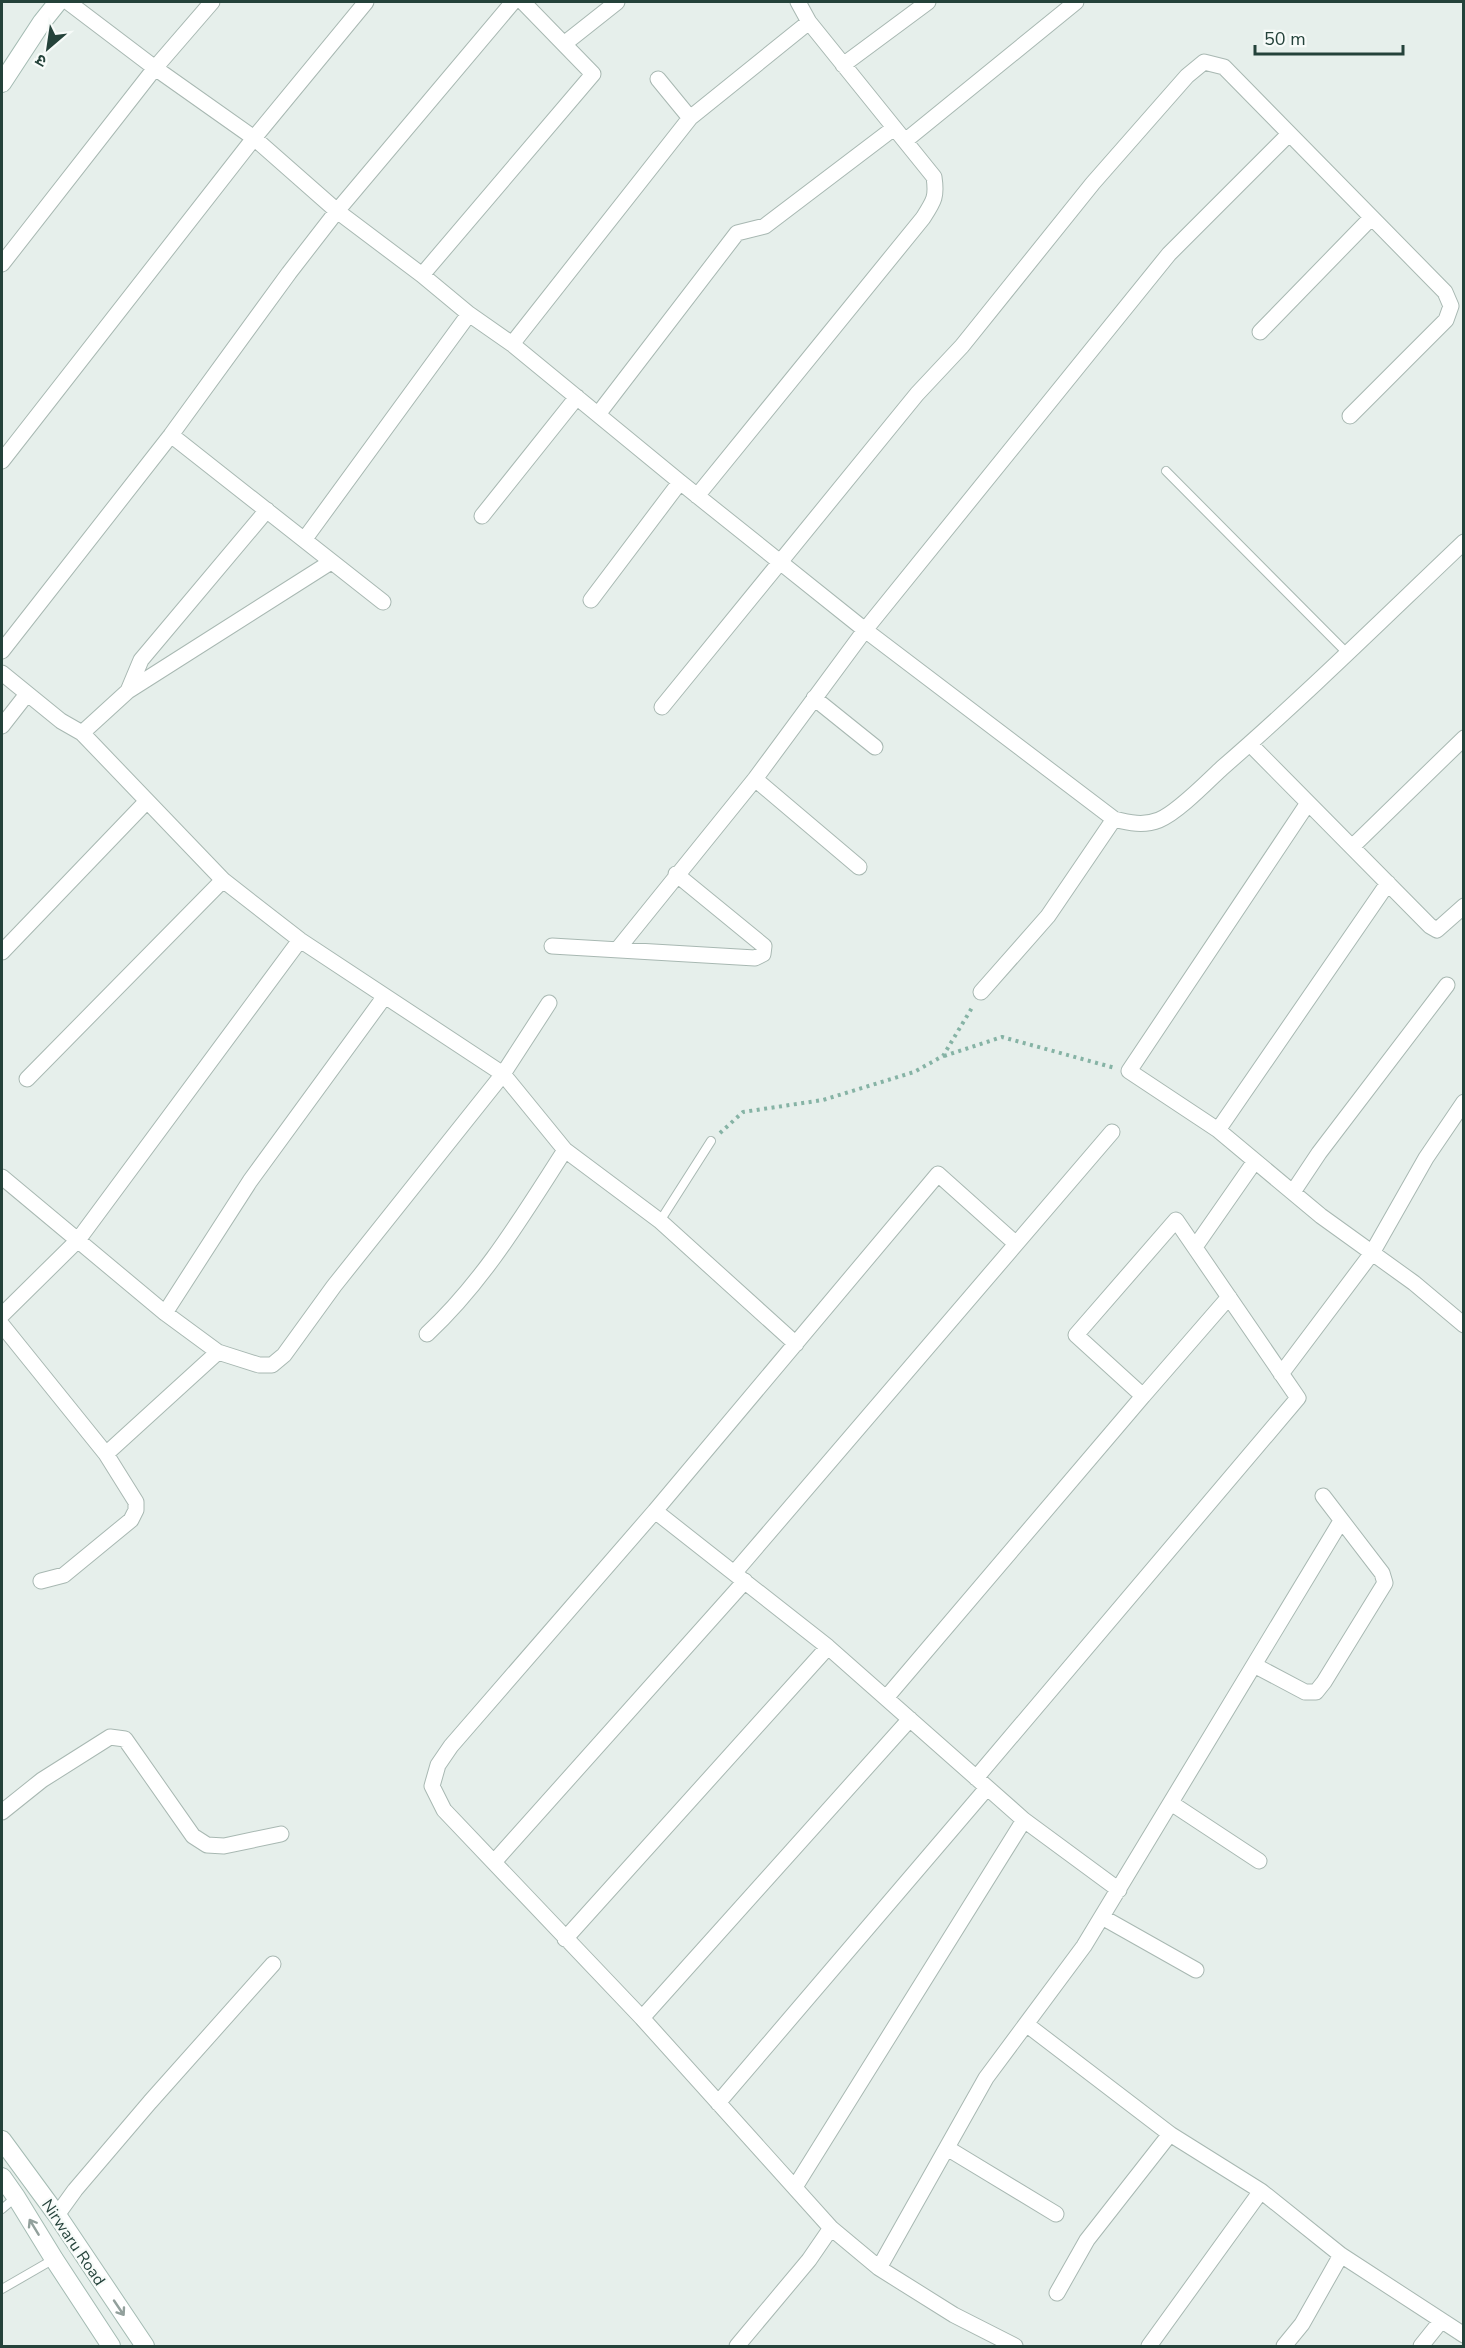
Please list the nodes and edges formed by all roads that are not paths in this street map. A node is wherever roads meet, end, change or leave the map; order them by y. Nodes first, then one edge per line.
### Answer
1 (58, 2) edge
2 (68, 2) edge
3 (212, 2) edge
4 (366, 2) edge
5 (513, 2) edge
6 (523, 2) edge
7 (616, 2) edge
8 (798, 2) edge
9 (928, 2) edge
10 (1076, 2) edge
11 (809, 22) junction
12 (564, 44) junction
13 (15, 60) junction
14 (843, 65) junction
15 (155, 68) junction
16 (2, 74) edge
17 (658, 79) dead end
18 (2, 83) edge
19 (690, 118) junction
20 (894, 128) junction
21 (1289, 134) junction
22 (254, 138) junction
23 (905, 141) junction
24 (337, 211) junction
25 (1371, 219) junction
26 (2, 264) edge
27 (422, 275) junction
28 (469, 314) junction
29 (1260, 332) dead end
30 (512, 344) junction
31 (577, 397) junction
32 (599, 413) junction
33 (1350, 416) dead end
34 (171, 435) junction
35 (2, 461) edge
36 (1166, 471) dead end
37 (680, 482) junction
38 (697, 496) junction
39 (267, 510) junction
40 (482, 516) dead end
41 (304, 540) junction
42 (1464, 542) edge
43 (779, 561) junction
44 (332, 562) junction
45 (591, 600) dead end
46 (383, 602) dead end
47 (864, 630) junction
48 (2, 651) edge
49 (1347, 653) junction
50 (2, 673) edge
51 (128, 691) junction
52 (27, 694) junction
53 (814, 698) junction
54 (662, 706) dead end
55 (2, 726) edge
56 (82, 733) junction
57 (1464, 738) edge
58 (1250, 744) junction
59 (875, 747) dead end
60 (755, 779) junction
61 (147, 801) junction
62 (1308, 803) junction
63 (1114, 819) junction
64 (1352, 847) junction
65 (858, 867) dead end
66 (676, 874) junction
67 (223, 880) junction
68 (1388, 882) junction
69 (1464, 906) edge
70 (300, 940) junction
71 (552, 946) dead end
72 (617, 950) junction
73 (2, 952) edge
74 (1447, 985) dead end
75 (981, 992) road end
76 (385, 996) junction
77 (549, 1003) dead end
78 (503, 1074) junction
79 (27, 1079) dead end
80 (1464, 1102) edge
81 (1218, 1130) junction
82 (1112, 1132) dead end
83 (711, 1141) road end
84 (565, 1150) junction
85 (1255, 1161) junction
86 (2, 1176) edge
87 (1293, 1192) junction
88 (660, 1221) junction
89 (78, 1240) junction
90 (1015, 1243) junction
91 (1195, 1247) junction
92 (1372, 1253) junction
93 (1229, 1297) junction
94 (165, 1313) junction
95 (2, 1315) edge
96 (2, 1325) edge
97 (1464, 1325) edge
98 (427, 1334) dead end
99 (796, 1344) junction
100 (218, 1352) junction
101 (1281, 1374) junction
102 (1143, 1396) junction
103 (106, 1454) junction
104 (1323, 1496) dead end
105 (655, 1511) junction
106 (1341, 1521) junction
107 (740, 1576) junction
108 (40, 1581) dead end
109 (828, 1647) junction
110 (1254, 1665) junction
111 (886, 1698) junction
112 (910, 1719) junction
113 (981, 1783) junction
114 (1171, 1803) junction
115 (2, 1812) edge
116 (1024, 1820) junction
117 (281, 1834) dead end
118 (1259, 1861) dead end
119 (494, 1862) junction
120 (1119, 1890) junction
121 (1102, 1917) junction
122 (565, 1939) junction
123 (273, 1964) dead end
124 (1196, 1970) dead end
125 (642, 2018) junction
126 (1026, 2024) junction
127 (718, 2103) junction
128 (1170, 2134) junction
129 (2, 2140) edge
130 (947, 2148) junction
131 (2, 2177) edge
132 (795, 2187) junction
133 (1261, 2192) junction
134 (16, 2197) junction
135 (2, 2209) edge
136 (1056, 2214) dead end
137 (57, 2215) junction
138 (831, 2228) junction
139 (1341, 2255) junction
140 (54, 2259) junction
141 (879, 2268) junction
142 (2, 2289) edge
143 (1057, 2293) dead end
144 (1441, 2322) junction
145 (1464, 2336) edge
146 (111, 2346) edge
147 (145, 2346) edge
148 (737, 2346) edge
149 (1015, 2346) edge
150 (1149, 2346) edge
151 (1284, 2346) edge
152 (1421, 2346) edge

1 - 13 street
2 - 15 street
3 - 15 street
4 - 22 street
5 - 24 street
6 - 12 street
7 - 12 street
8 - 11 street
9 - 14 street
10 - 23 street
11 - 14 street
11 - 19 street
12 - 27 street
13 - 16 street
13 - 18 street
14 - 20 street
15 - 22 street
15 - 26 street
17 - 19 street
19 - 30 street
20 - 23 street
20 - 32 street
21 - 25 street
21 - 43 street
21 - 47 street
22 - 24 street
22 - 35 street
23 - 38 street
24 - 27 street
24 - 34 street
25 - 29 street
25 - 33 street
27 - 28 street
28 - 30 street
28 - 41 street
30 - 31 street
31 - 32 street
31 - 40 street
32 - 37 street
34 - 39 street
34 - 48 street
36 - 49 lane
37 - 38 street
37 - 45 street
38 - 43 street
39 - 41 street
39 - 51 street
41 - 44 street
42 - 49 street
43 - 47 street
43 - 54 street
44 - 46 street
44 - 51 street
47 - 53 street
47 - 63 street
49 - 58 street
50 - 52 street
51 - 56 street
52 - 55 street
52 - 56 street
53 - 59 street
53 - 60 street
56 - 61 street
57 - 64 street
58 - 62 street
58 - 63 street
60 - 65 street
60 - 66 street
61 - 67 street
61 - 73 street
62 - 64 street
62 - 81 street
63 - 75 street
64 - 68 street
66 - 72 street
66 - 72 street
67 - 70 street
67 - 79 street
68 - 69 street
68 - 81 street
70 - 76 street
70 - 89 street
71 - 72 street
74 - 87 street
76 - 78 street
76 - 94 street
77 - 78 street
78 - 84 street
78 - 100 street
80 - 92 street
81 - 85 street
82 - 90 street
83 - 88 lane
84 - 88 street
84 - 98 street
85 - 87 street
85 - 91 street
86 - 89 street
87 - 92 street
88 - 99 street
89 - 94 street
89 - 95 street
90 - 99 street
90 - 107 street
91 - 93 street
91 - 102 street
92 - 97 street
92 - 101 street
93 - 101 street
93 - 102 street
94 - 100 street
96 - 103 street
99 - 105 street
100 - 103 street
101 - 113 street
102 - 111 street
103 - 108 street
104 - 106 street
105 - 107 street
105 - 119 street
106 - 110 street
106 - 110 street
107 - 109 street
107 - 119 street
109 - 111 street
109 - 122 street
110 - 114 street
111 - 112 street
112 - 113 street
112 - 125 street
113 - 116 street
113 - 127 street
114 - 118 street
114 - 120 street
115 - 117 street
116 - 120 street
116 - 132 street
119 - 122 street
120 - 121 street
121 - 124 street
121 - 126 street
122 - 125 street
123 - 137 street
125 - 127 street
126 - 128 street
126 - 130 street
127 - 132 street
128 - 133 street
128 - 143 street
129 - 137 street, Nirwaru Road
130 - 136 street
130 - 141 street
131 - 134 street, Nirwaru Road
132 - 138 street
133 - 139 street
133 - 150 street
134 - 135 lane
140 -> 134 street, Nirwaru Road
137 -> 147 street, Nirwaru Road
138 - 141 street
138 - 148 street
139 - 144 street
139 - 151 street
140 - 142 lane
140 - 146 street, Nirwaru Road
141 - 149 street
144 - 145 street
144 - 152 street

